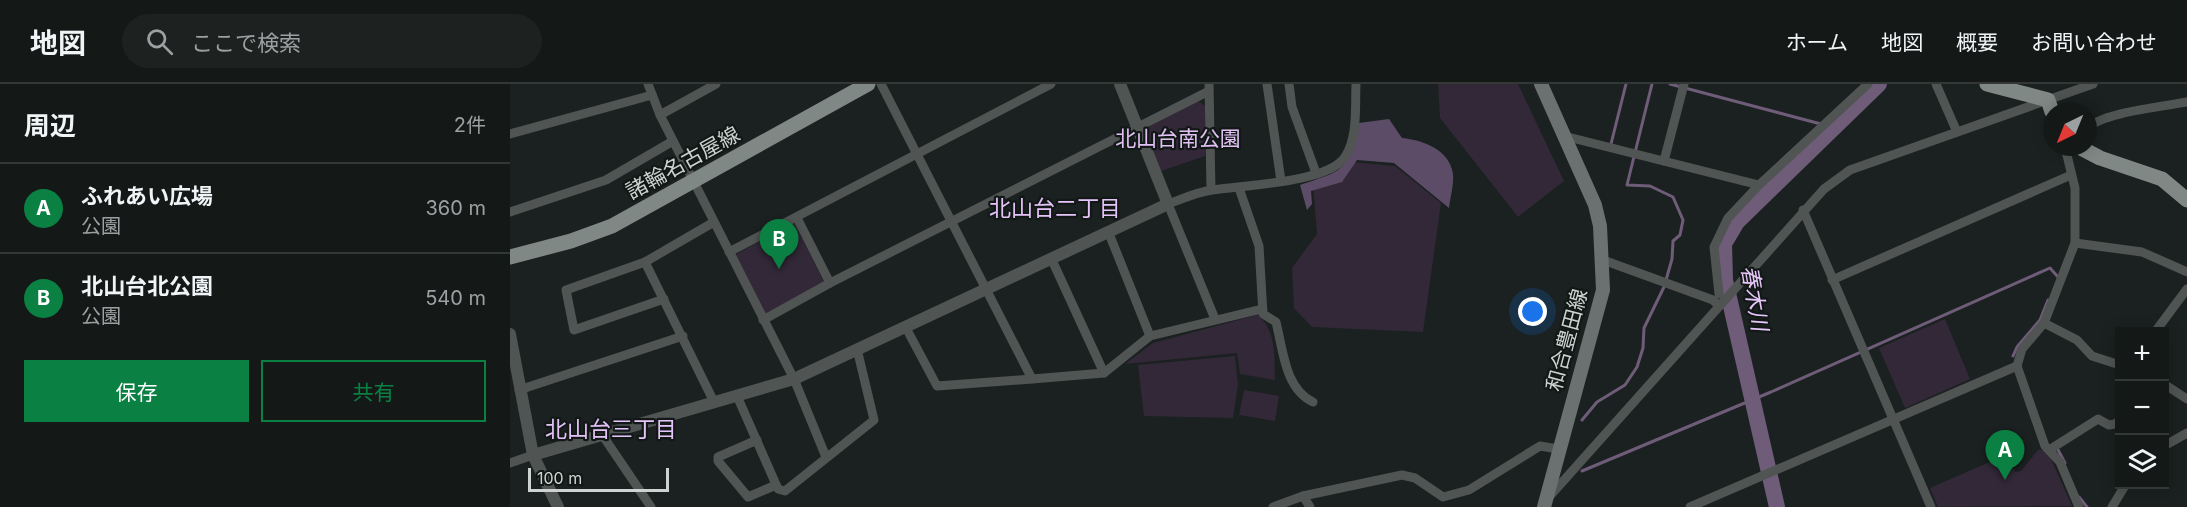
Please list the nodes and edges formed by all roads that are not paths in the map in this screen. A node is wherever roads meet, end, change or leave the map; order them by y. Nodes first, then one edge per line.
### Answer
1 (648, 84) edge
2 (716, 84) edge
3 (868, 84) edge
4 (881, 84) edge
5 (1051, 84) edge
6 (1120, 84) edge
7 (1267, 84) edge
8 (1289, 84) edge
9 (1356, 84) edge
10 (1541, 84) edge
11 (1684, 84) edge
12 (1868, 84) edge
13 (1936, 84) edge
14 (1988, 84) edge
15 (2089, 84) edge
16 (1209, 88) edge
17 (652, 94) junction
18 (2057, 102) edge
19 (2187, 102) edge
20 (2043, 104) edge
21 (2043, 108) edge
22 (660, 115) junction
23 (2097, 123) edge
24 (1137, 128) junction
25 (1957, 132) junction
26 (510, 134) edge
27 (1564, 136) junction
28 (673, 141) junction
29 (916, 155) junction
30 (2067, 156) edge
31 (2096, 156) edge
32 (1664, 160) junction
33 (1316, 173) junction
34 (2071, 175) junction
35 (1281, 181) junction
36 (695, 182) junction
37 (1759, 185) junction
38 (1239, 188) junction
39 (1211, 190) junction
40 (2187, 200) edge
41 (1168, 204) junction
42 (1803, 210) junction
43 (510, 212) edge
44 (797, 218) junction
45 (714, 222) junction
46 (950, 222) junction
47 (1108, 231) junction
48 (2074, 243) junction
49 (729, 252) junction
50 (510, 257) edge
51 (1051, 258) junction
52 (1602, 260) junction
53 (645, 262) junction
54 (2187, 272) edge
55 (1832, 280) junction
56 (830, 283) junction
57 (985, 289) junction
58 (2187, 289) edge
59 (664, 299) junction
60 (1719, 301) junction
61 (1262, 309) junction
62 (1215, 319) junction
63 (763, 320) junction
64 (2044, 323) junction
65 (904, 326) junction
66 (2159, 327) edge
67 (510, 334) edge
68 (683, 336) junction
69 (1150, 336) junction
70 (857, 349) junction
71 (2115, 363) edge
72 (2017, 366) junction
73 (1104, 373) junction
74 (794, 379) junction
75 (1032, 380) junction
76 (2169, 387) edge
77 (519, 390) junction
78 (737, 396) junction
79 (2187, 399) edge
80 (714, 402) junction
81 (1313, 402) dead end
82 (1893, 420) junction
83 (2115, 424) edge
84 (2187, 433) edge
85 (603, 436) junction
86 (757, 440) junction
87 (2169, 443) edge
88 (1558, 449) junction
89 (2049, 450) junction
90 (533, 455) junction
91 (826, 457) junction
92 (510, 463) edge
93 (776, 485) junction
94 (2123, 489) edge
95 (1303, 496) junction
96 (1545, 504) edge
97 (558, 507) edge
98 (651, 507) edge
99 (1273, 507) edge
100 (1310, 507) edge
101 (1690, 507) edge
102 (1931, 507) edge
103 (2079, 507) edge
104 (2112, 507) edge

1 - 17 street
2 - 22 street
3 - 36 main road, 諸輪名古屋線
4 - 29 street
5 - 29 street
6 - 24 street
7 - 35 street
8 - 33 street
9 - 33 street
10 - 27 main road, 和合豊田線
11 - 32 street
12 - 37 street
13 - 25 street
14 - 20 main road
15 - 18 street
16 - 24 street
16 - 39 street
17 - 22 street
17 - 26 street
19 - 23 street
21 - 25 street
22 - 28 street
24 - 41 street
24 - 46 street
25 - 42 street
27 - 32 street
27 - 52 main road, 和合豊田線
28 - 36 street
28 - 43 street
29 - 44 street
29 - 46 street
30 - 34 street
31 - 40 main road
32 - 37 street
33 - 35 street
34 - 48 street
34 - 55 street
35 - 38 street
36 - 45 street
36 - 50 main road, 諸輪名古屋線
37 - 60 street
38 - 39 street
38 - 61 street
39 - 41 street
41 - 47 street
41 - 62 street
42 - 55 street
42 - 60 street
44 - 49 street
44 - 56 street
45 - 49 street
45 - 53 street
46 - 56 street
46 - 57 street
47 - 51 street
47 - 69 street
48 - 54 street
48 - 64 street
49 - 63 street
51 - 57 street
51 - 73 street
52 - 60 street
52 - 88 main road, 和合豊田線
53 - 59 street
53 - 59 street
55 - 82 street
56 - 63 street
57 - 65 street
57 - 75 street
58 - 66 street
59 - 68 street
60 - 96 street
61 - 62 street
61 - 81 street
62 - 69 street
63 - 74 street
64 - 71 street
64 - 72 street
65 - 70 street
65 - 75 street
67 - 77 street
68 - 77 street
68 - 80 street
69 - 73 street
70 - 74 street
70 - 91 street
72 - 82 street
72 - 89 street
73 - 75 street
74 - 78 street
74 - 91 street
76 - 79 street
77 - 90 street
78 - 80 street
78 - 86 street
80 - 85 street
82 - 101 street
82 - 102 street
83 - 89 street
84 - 87 street
85 - 90 street
85 - 98 street
86 - 93 street
86 - 93 street
88 - 95 street
88 - 96 main road, 和合豊田線
89 - 103 street
90 - 92 street
90 - 97 street
91 - 93 street
94 - 104 street
95 - 99 street
95 - 100 street

